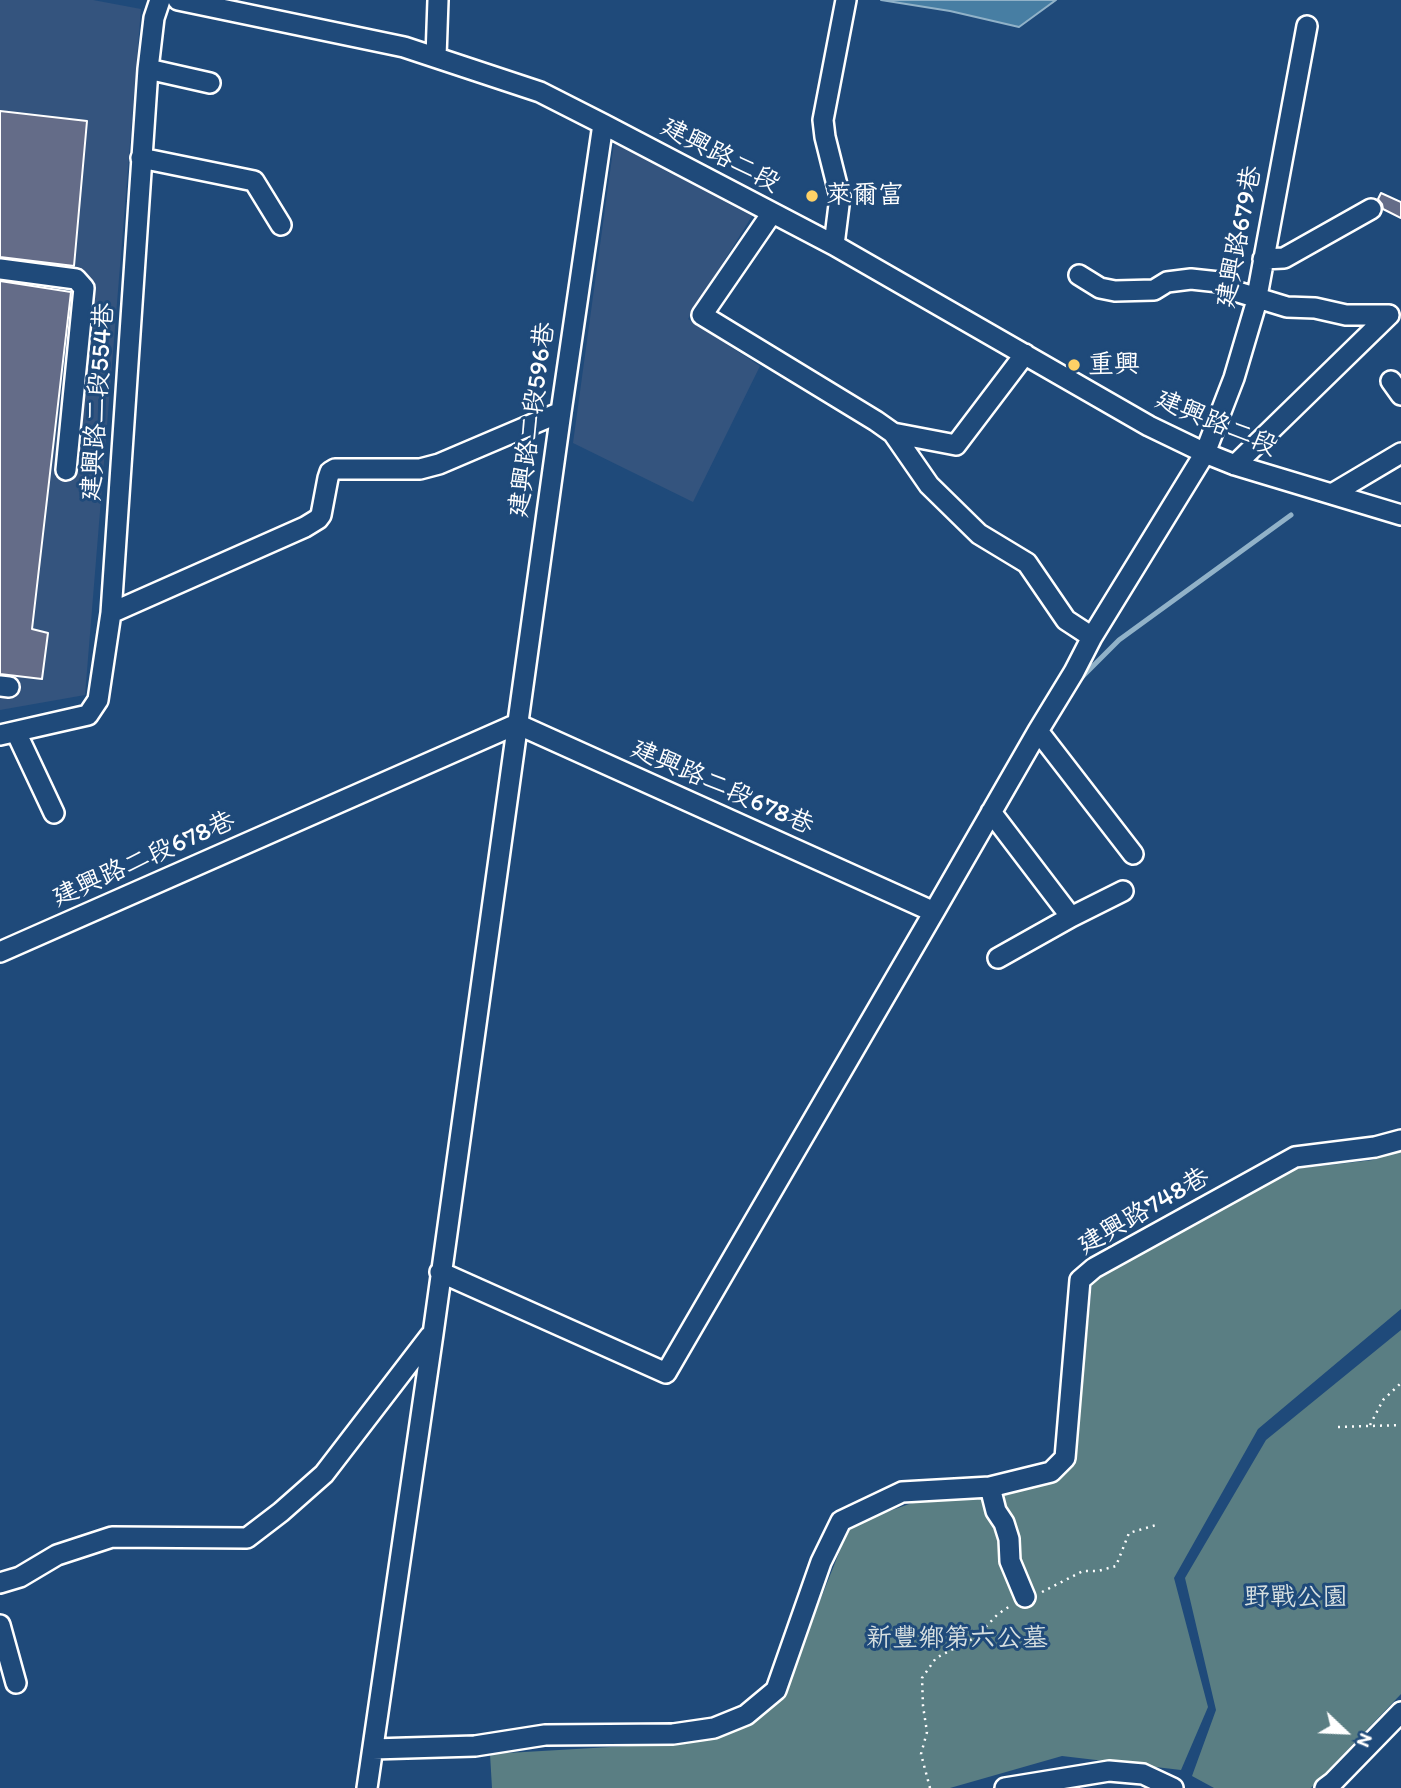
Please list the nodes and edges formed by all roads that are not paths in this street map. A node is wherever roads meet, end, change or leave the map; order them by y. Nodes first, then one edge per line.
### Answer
1 (160, 0) edge
2 (177, 0) edge
3 (438, 0) edge
4 (845, 5) edge
5 (1307, 26) dead end
6 (436, 57) junction
7 (148, 69) junction
8 (210, 83) dead end
9 (603, 124) junction
10 (141, 158) junction
11 (1371, 209) dead end
12 (772, 213) junction
13 (281, 225) dead end
14 (834, 245) junction
15 (1263, 258) junction
16 (0, 269) edge
17 (1079, 275) dead end
18 (1256, 298) junction
19 (1025, 354) junction
20 (561, 412) junction
21 (893, 433) junction
22 (1205, 453) junction
23 (1401, 453) edge
24 (1235, 465) junction
25 (66, 470) dead end
26 (1332, 494) junction
27 (1401, 515) edge
28 (111, 613) junction
29 (1091, 637) junction
30 (517, 724) junction
31 (1038, 731) junction
32 (8, 733) edge
33 (991, 812) junction
34 (54, 813) dead end
35 (1133, 854) dead end
36 (1123, 891) dead end
37 (934, 912) junction
38 (1071, 917) junction
39 (0, 952) edge
40 (998, 958) dead end
41 (1401, 1140) edge
42 (440, 1272) junction
43 (433, 1334) junction
44 (990, 1487) junction
45 (0, 1583) edge
46 (1025, 1597) road end
47 (0, 1625) edge
48 (16, 1683) dead end
49 (1401, 1712) edge
50 (373, 1749) junction
51 (368, 1788) edge
52 (1008, 1788) edge
53 (1172, 1788) edge
54 (1325, 1788) edge

1 - 7 street, 建興路二段554巷
2 - 6 street, 建興路二段
3 - 6 street
4 - 14 street
5 - 15 street, 建興路679巷
6 - 9 street, 建興路二段
7 - 8 street
7 - 10 street, 建興路二段554巷
9 - 12 street, 建興路二段
9 - 20 street, 建興路二段596巷
10 - 13 street
10 - 28 street, 建興路二段554巷
11 - 15 street
12 - 14 street, 建興路二段
12 - 21 street
14 - 19 street, 建興路二段
15 - 18 street, 建興路679巷
16 - 25 street
17 - 18 street
18 - 22 street, 建興路679巷
18 - 24 street
19 - 21 street
19 - 22 street, 建興路二段
20 - 28 street
20 - 30 street, 建興路二段596巷
21 - 29 street
22 - 24 street, 建興路二段
22 - 29 street
23 - 26 street
24 - 26 street, 建興路二段
26 - 27 street, 建興路二段
28 - 32 street, 建興路二段554巷
29 - 31 street
30 - 37 street, 建興路二段678巷
30 - 39 street, 建興路二段678巷
30 - 42 street, 建興路二段596巷
31 - 33 street
31 - 35 street
32 - 34 street
33 - 37 street
33 - 38 street
36 - 38 street
37 - 42 street
38 - 40 street
41 - 44 street, 建興路748巷
42 - 43 street, 建興路二段596巷
43 - 45 street
43 - 50 street, 建興路二段596巷
44 - 46 street
44 - 50 street, 建興路748巷
47 - 48 street
49 - 54 street
50 - 51 street, 建興路二段596巷
52 - 53 street

